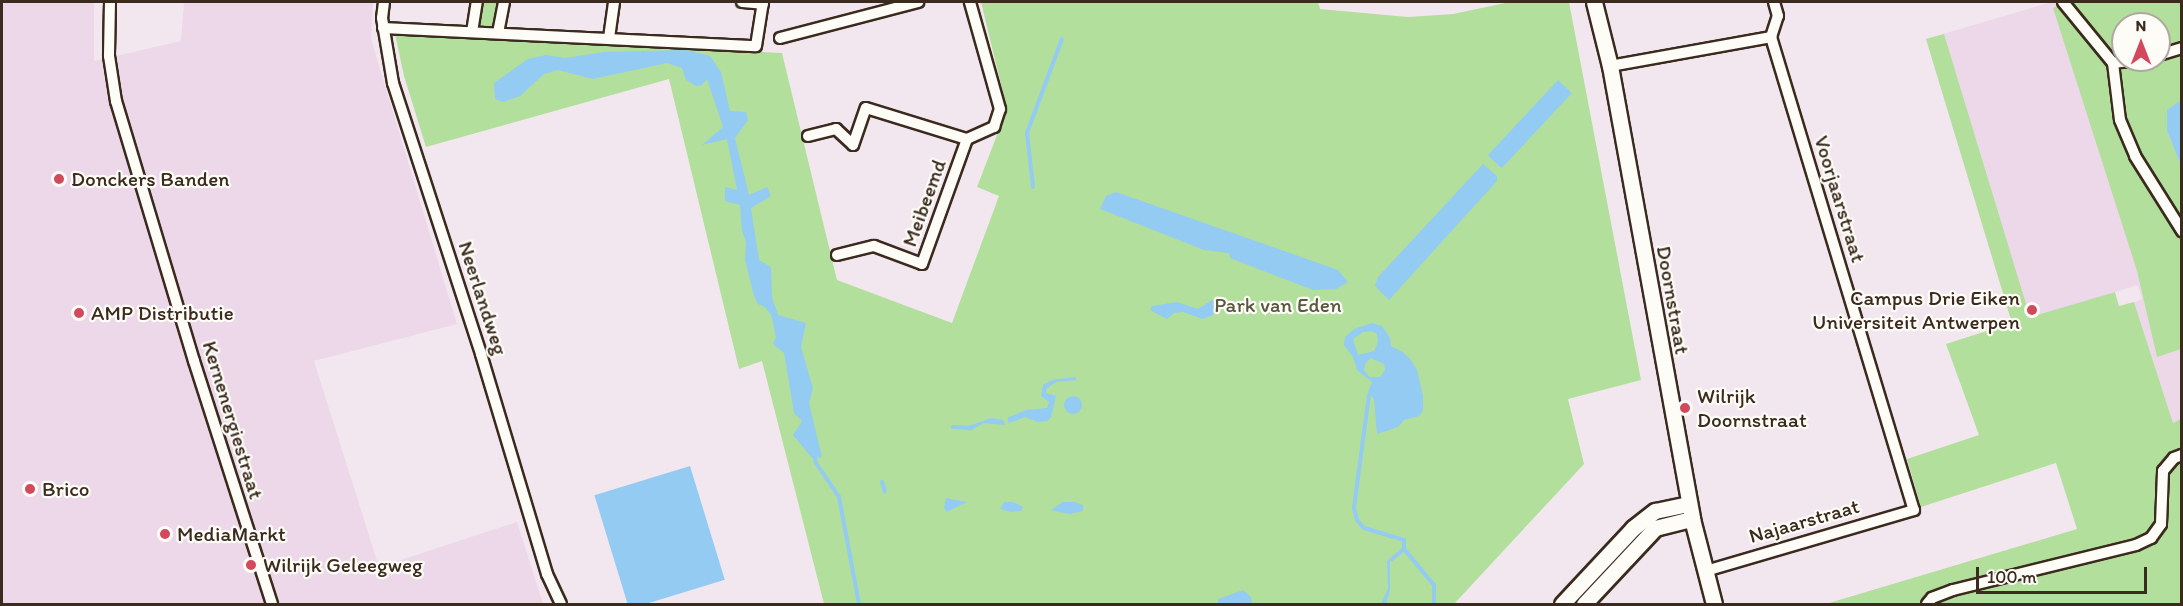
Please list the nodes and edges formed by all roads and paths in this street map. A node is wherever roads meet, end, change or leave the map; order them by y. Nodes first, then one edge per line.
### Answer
1 (111, 2) edge
2 (384, 2) edge
3 (477, 2) edge
4 (504, 2) edge
5 (614, 2) edge
6 (742, 2) edge
7 (918, 2) edge
8 (970, 2) edge
9 (1594, 2) edge
10 (1774, 2) edge
11 (2063, 2) edge
12 (763, 3) edge
13 (383, 28) junction
14 (472, 32) junction
15 (498, 33) junction
16 (1771, 37) junction
17 (780, 38) dead end
18 (609, 39) junction
19 (2111, 61) edge
20 (1610, 66) junction
21 (2114, 72) edge
22 (808, 136) dead end
23 (967, 138) junction
24 (2181, 231) edge
25 (837, 255) dead end
26 (2181, 455) edge
27 (1689, 504) junction
28 (1914, 510) joint
29 (1692, 519) junction
30 (1705, 571) junction
31 (272, 604) edge
32 (560, 604) edge
33 (1562, 604) edge
34 (1584, 604) edge
35 (1714, 604) edge
36 (1927, 604) edge

1 - 31 street, Kernenergiestraat
2 - 13 street, Neerlandweg
3 - 14 street
4 - 15 street
5 - 18 street
6 - 12 street
7 - 17 street
8 - 23 street
9 - 20 street, Doornstraat
10 - 16 street, Voorjaarstraat
11 - 19 street
12 - 18 street
13 - 14 street
13 - 32 street, Neerlandweg
14 - 15 street
15 - 18 street
16 - 20 street
16 - 28 street, Voorjaarstraat
20 - 27 street, Doornstraat
21 - 24 street
22 - 23 street
23 - 25 street, Meibeemd
26 - 36 street
27 - 29 street, Doornstraat
27 - 33 street
28 - 30 street, Najaarstraat
29 - 30 street, Doornstraat
29 - 34 street
30 - 35 street, Doornstraat

